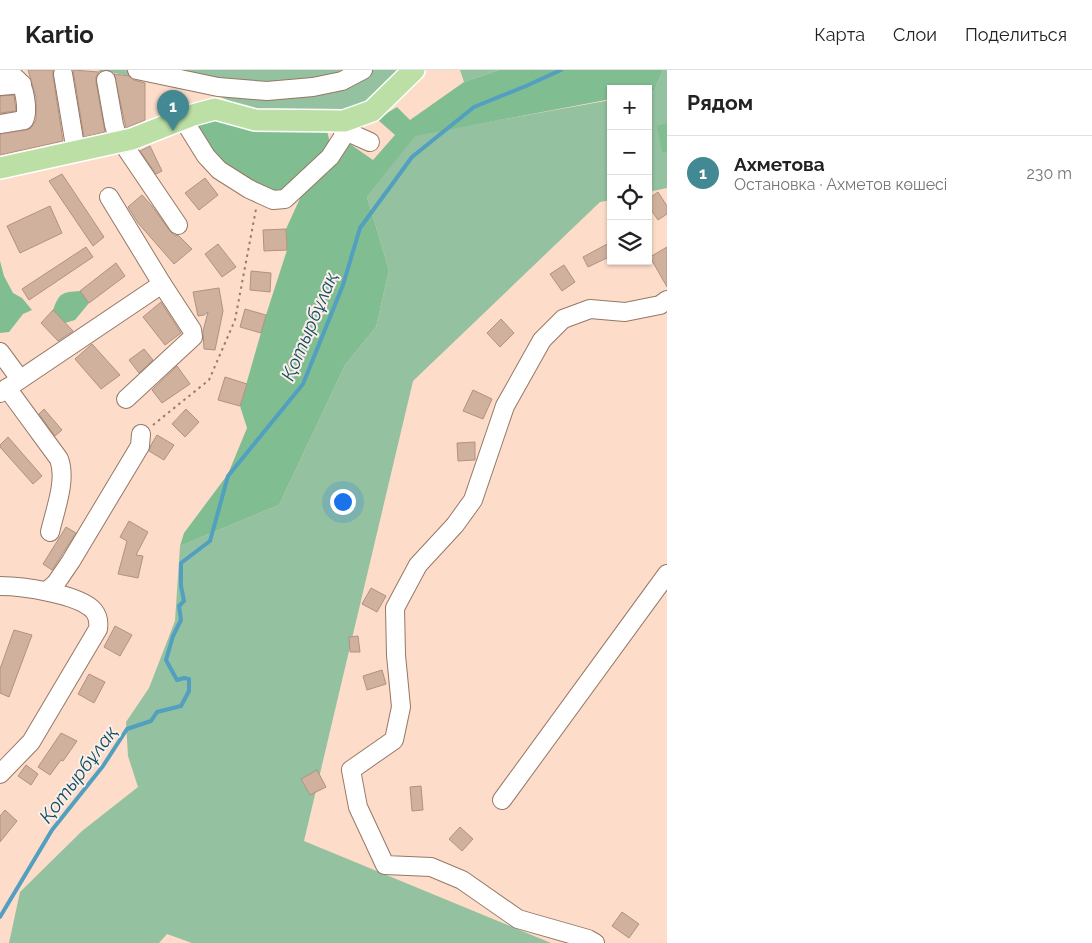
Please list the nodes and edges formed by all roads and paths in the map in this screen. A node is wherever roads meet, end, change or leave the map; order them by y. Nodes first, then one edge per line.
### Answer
1 (3, 70) edge
2 (137, 70) edge
3 (363, 70) edge
4 (414, 70) edge
5 (63, 74) dead end
6 (106, 80) dead end
7 (22, 84) junction
8 (0, 86) edge
9 (225, 87) junction
10 (215, 109) junction
11 (183, 119) junction
12 (0, 124) edge
13 (344, 126) junction
14 (121, 142) junction
15 (370, 142) dead end
16 (76, 152) junction
17 (0, 168) edge
18 (259, 194) junction
19 (109, 197) dead end
20 (178, 225) dead end
21 (162, 284) junction
22 (667, 300) edge
23 (0, 352) edge
24 (9, 387) edge
25 (126, 399) dead end
26 (141, 434) joint
27 (50, 532) dead end
28 (667, 574) edge
29 (0, 586) edge
30 (47, 591) junction
31 (0, 774) edge
32 (502, 800) dead end
33 (595, 943) edge

1 - 7 street
2 - 9 street
3 - 9 street
4 - 13 main road
5 - 16 street
6 - 14 street
7 - 8 street
7 - 12 street
9 - 10 street
10 - 11 main road
10 - 13 main road
11 - 14 main road
11 - 18 street
13 - 15 street
13 - 18 street
14 - 16 main road
14 - 20 street
16 - 17 main road
18 - 26 path
19 - 21 street
21 - 24 street
21 - 25 street
22 - 33 street
23 - 24 street
24 - 27 street
26 - 30 street
28 - 32 street
29 - 30 street
30 - 31 street

